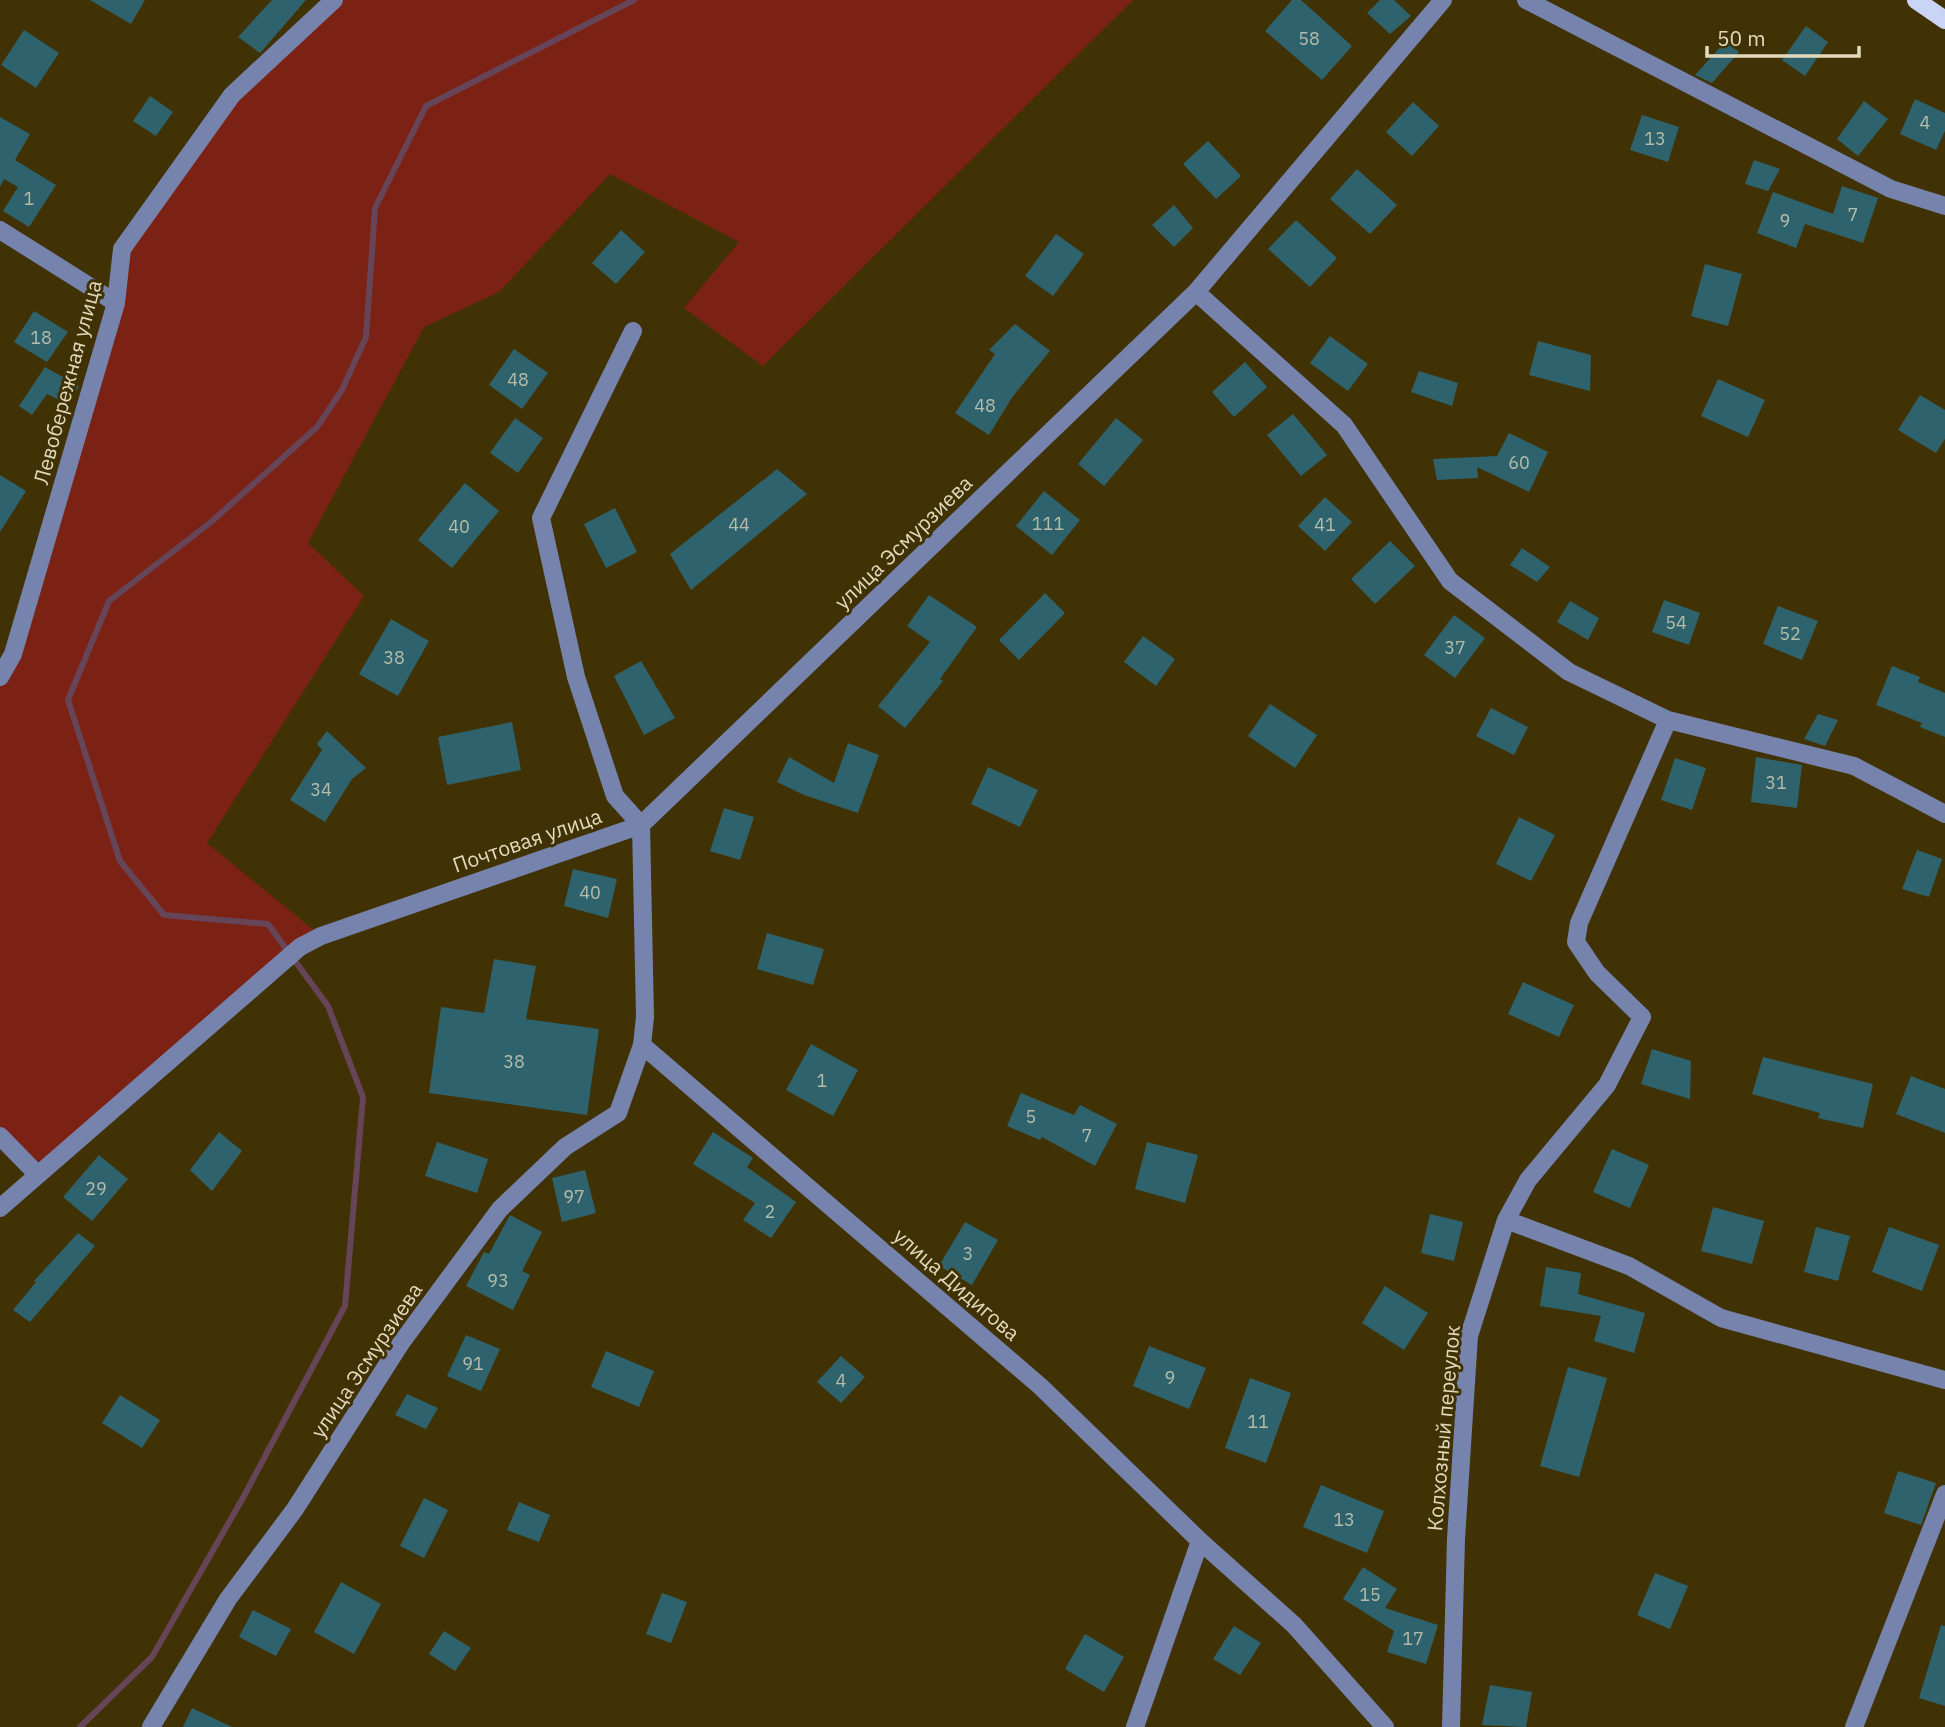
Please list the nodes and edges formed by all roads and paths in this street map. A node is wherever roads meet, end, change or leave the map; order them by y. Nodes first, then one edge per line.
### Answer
1 (334, 0) edge
2 (1443, 0) edge
3 (1526, 0) edge
4 (1916, 0) edge
5 (1945, 20) edge
6 (1945, 206) edge
7 (0, 230) edge
8 (1196, 292) junction
9 (116, 303) junction
10 (633, 331) dead end
11 (0, 677) edge
12 (1668, 720) junction
13 (1945, 814) edge
14 (641, 825) junction
15 (642, 1045) junction
16 (0, 1136) edge
17 (37, 1174) junction
18 (0, 1208) edge
19 (1506, 1220) junction
20 (1945, 1380) edge
21 (1945, 1494) edge
22 (1200, 1541) junction
23 (151, 1727) edge
24 (1135, 1727) edge
25 (1385, 1727) edge
26 (1451, 1727) edge
27 (1854, 1727) edge

1 - 9 street, Левобережная улица
2 - 8 street, улица Эсмурзиева
3 - 6 street
4 - 5 main road
7 - 9 street
8 - 12 street
8 - 14 street, улица Эсмурзиева
9 - 11 street, Левобережная улица
10 - 14 street, Почтовая улица
12 - 13 street
12 - 19 street, Колхозный переулок
14 - 15 street
14 - 17 street, Почтовая улица
15 - 22 street, улица Дидигова
15 - 23 street, улица Эсмурзиева
16 - 17 street
17 - 18 street, Почтовая улица
19 - 20 street
19 - 26 street, Колхозный переулок
21 - 27 street
22 - 24 street
22 - 25 street, улица Дидигова

